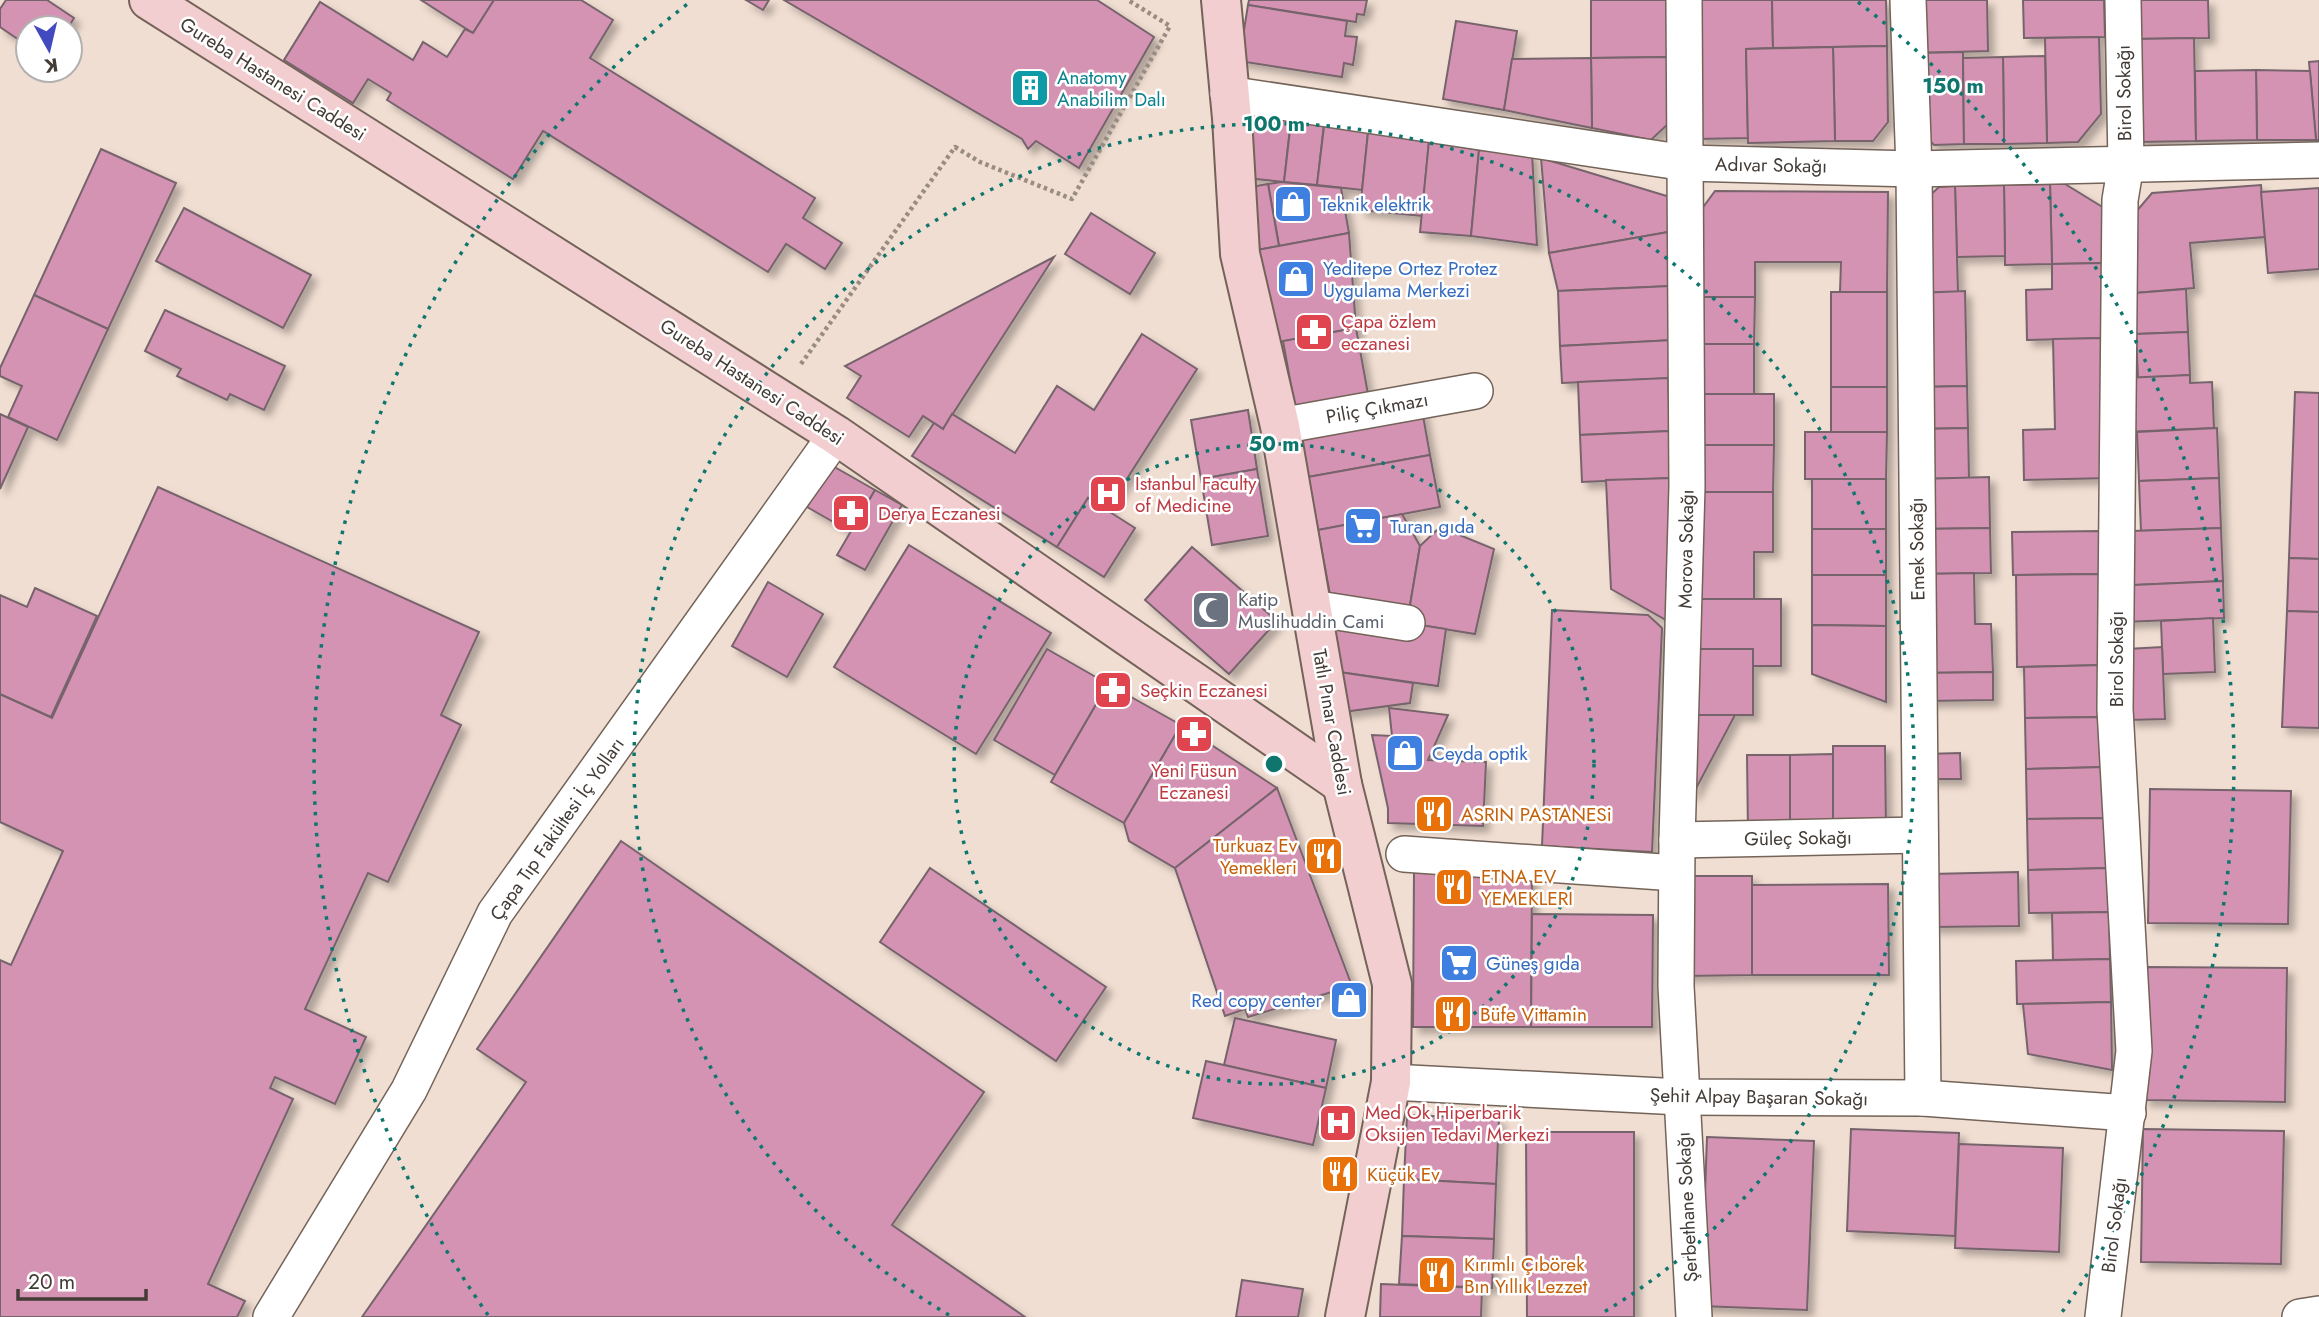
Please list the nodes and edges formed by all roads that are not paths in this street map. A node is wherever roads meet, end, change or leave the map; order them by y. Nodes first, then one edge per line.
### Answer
1 (149, 0) edge
2 (1222, 0) edge
3 (1684, 0) edge
4 (1909, 0) edge
5 (2123, 0) edge
6 (1228, 94) junction
7 (2319, 160) edge
8 (1686, 163) junction
9 (2126, 164) junction
10 (1914, 169) junction
11 (1475, 391) dead end
12 (1280, 426) junction
13 (836, 435) junction
14 (1312, 608) junction
15 (1407, 622) dead end
16 (1342, 784) junction
17 (1920, 835) junction
18 (1404, 854) dead end
19 (1676, 856) junction
20 (1391, 1082) junction
21 (1681, 1097) junction
22 (1923, 1098) junction
23 (2128, 1113) junction
24 (2319, 1314) edge
25 (271, 1317) edge
26 (1345, 1317) edge
27 (1694, 1317) edge
28 (2103, 1317) edge
29 (2300, 1317) edge

1 - 13 street, Gureba Hastanesi Caddesi
2 - 6 street, Tatlı Pınar Caddesi
3 - 8 street, Morova Sokağı
4 - 10 street, Emek Sokağı
5 - 9 street, Birol Sokağı
6 - 8 street, Adıvar Sokağı
6 - 12 street, Tatlı Pınar Caddesi
7 - 9 street, Adıvar Sokağı
8 - 10 street, Adıvar Sokağı
8 - 19 street, Morova Sokağı
9 - 10 street, Adıvar Sokağı
9 - 23 street, Birol Sokağı
10 - 17 street, Emek Sokağı
11 - 12 street, Piliç Çıkmazı
12 - 14 street, Tatlı Pınar Caddesi
13 - 16 street, Gureba Hastanesi Caddesi
13 - 25 street, Çapa Tıp Fakültesi İç Yolları
14 - 15 street
14 - 16 street, Tatlı Pınar Caddesi
16 - 20 street, Tatlı Pınar Caddesi
17 - 19 street, Güleç Sokağı
17 - 22 street, Emek Sokağı
18 - 19 street, Güleç Sokağı
19 - 21 street, Morova Sokağı
20 - 21 street, Şehit Alpay Başaran Sokağı
20 - 26 street, Tatlı Pınar Caddesi
21 - 22 street, Şehit Alpay Başaran Sokağı
21 - 27 street, Şerbethane Sokağı
22 - 23 street, Şehit Alpay Başaran Sokağı
23 - 28 street, Birol Sokağı
24 - 29 street

